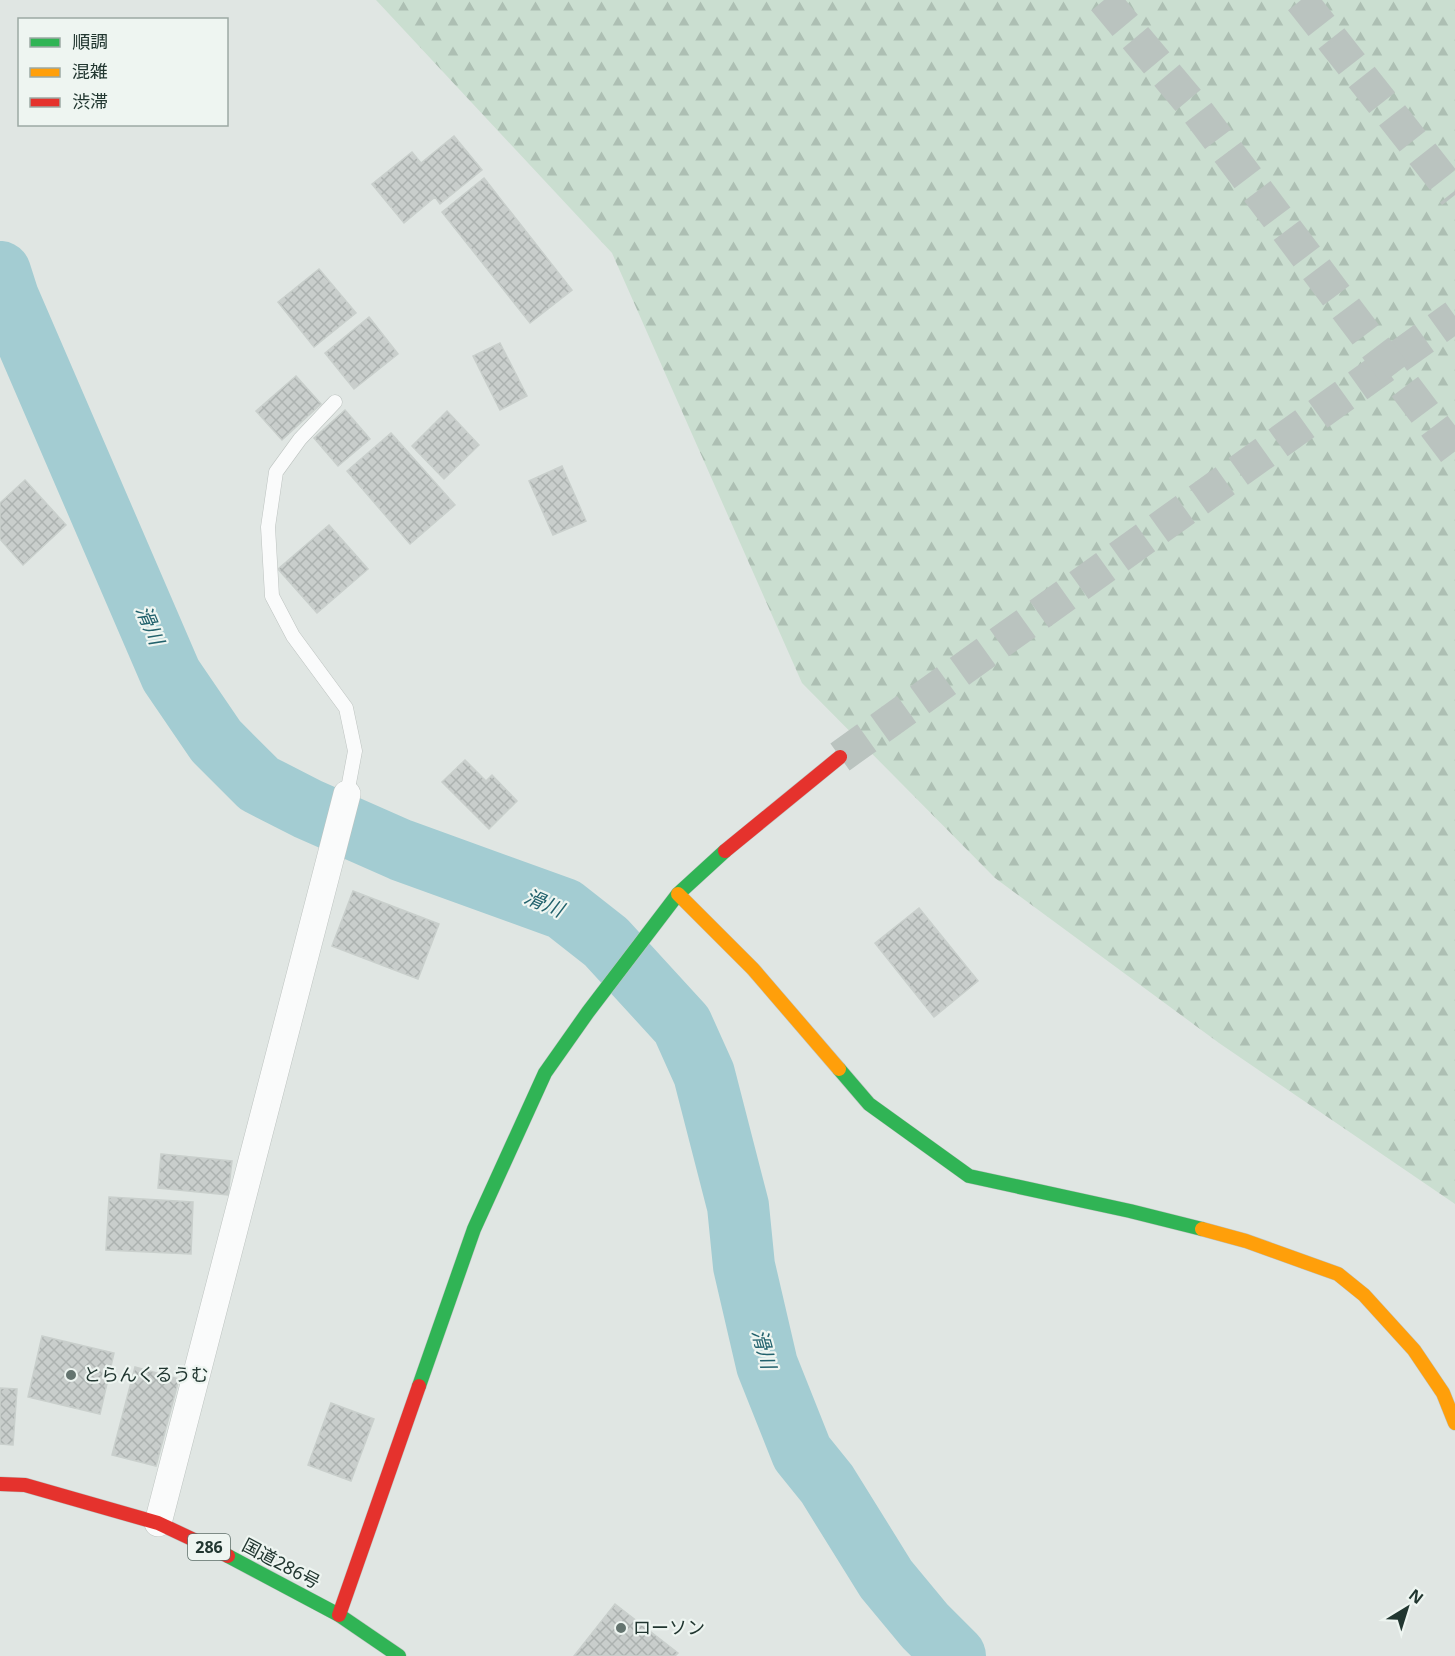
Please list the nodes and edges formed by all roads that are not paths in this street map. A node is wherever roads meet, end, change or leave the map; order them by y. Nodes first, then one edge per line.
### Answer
1 (335, 402) dead end
2 (840, 757) tunnel mouth
3 (347, 794) joint
4 (678, 894) junction
5 (1455, 1423) edge
6 (0, 1484) edge
7 (158, 1523) junction
8 (339, 1615) junction
9 (399, 1656) edge

1 - 3 lane
2 - 4 main road
3 - 7 street
4 - 5 main road
4 - 8 main road
6 - 7 main road, 国道286号 / 286
7 - 8 main road, 国道286号 / 286
8 - 9 main road, 国道286号 / 286

